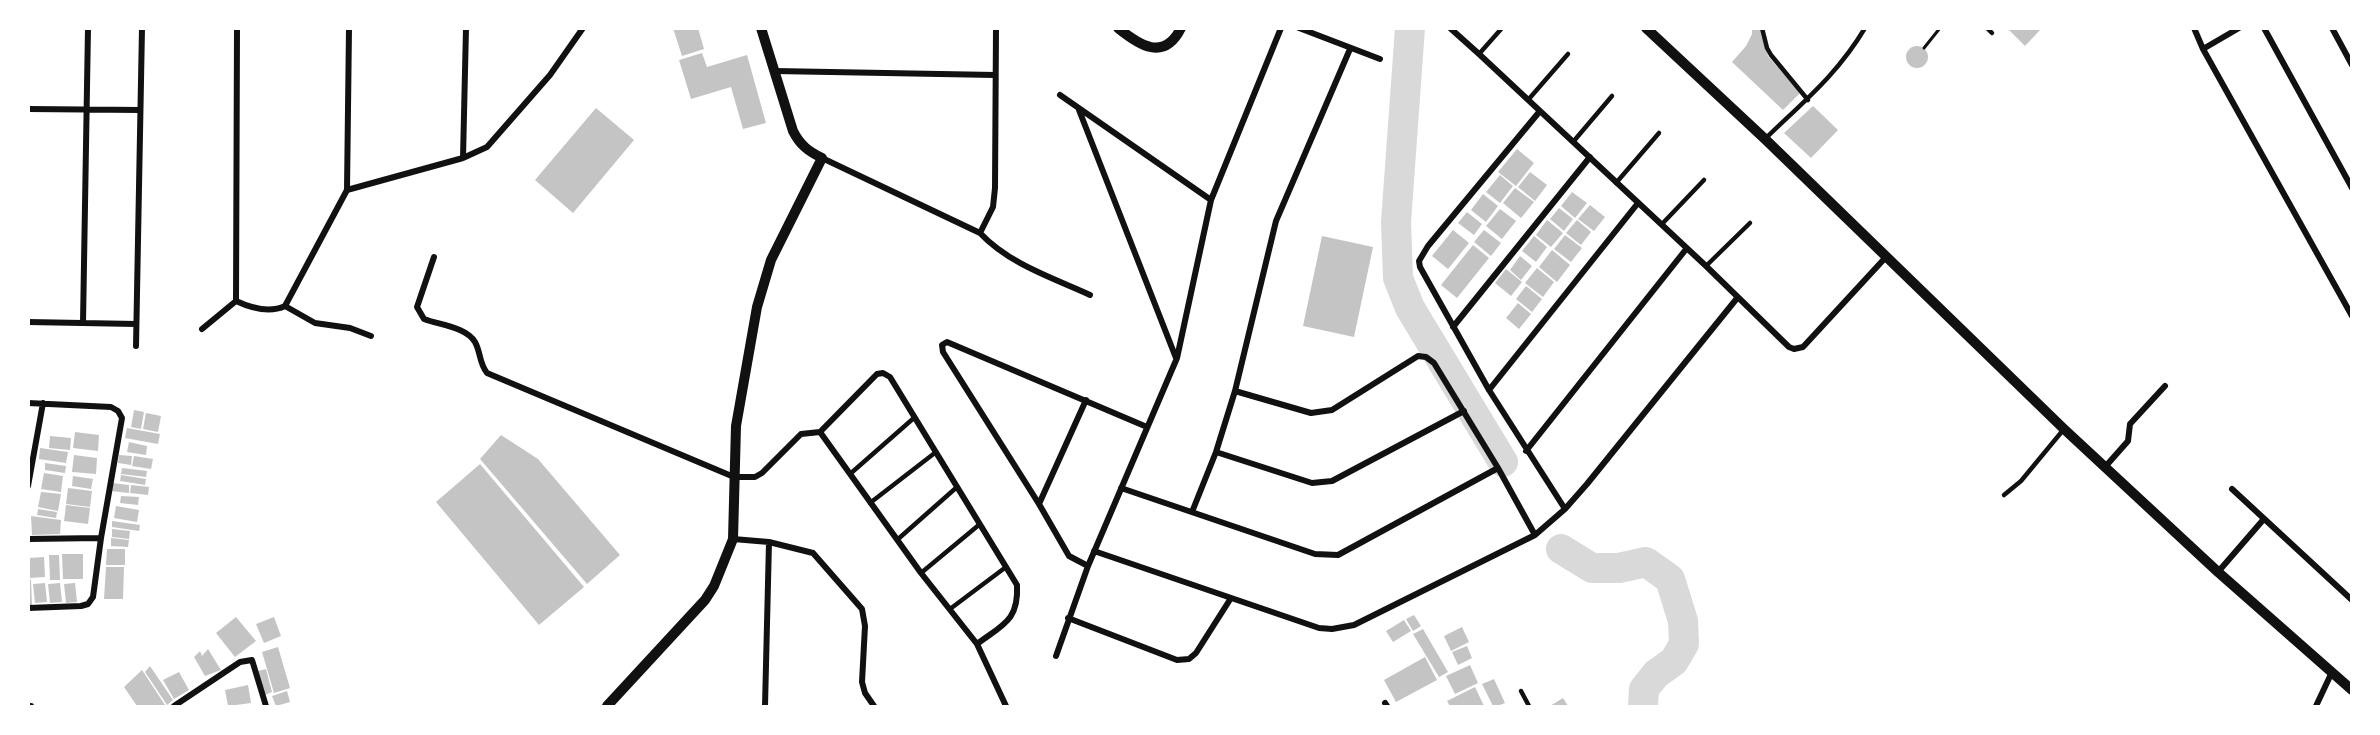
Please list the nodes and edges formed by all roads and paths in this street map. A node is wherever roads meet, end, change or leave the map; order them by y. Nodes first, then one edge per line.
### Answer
1 (88, 28) edge
2 (142, 28) edge
3 (237, 28) edge
4 (349, 28) edge
5 (466, 28) edge
6 (583, 28) edge
7 (761, 28) edge
8 (996, 28) edge
9 (1118, 28) edge
10 (1180, 28) edge
11 (1281, 28) edge
12 (1299, 28) edge
13 (1450, 28) edge
14 (1502, 28) edge
15 (1646, 28) edge
16 (1762, 28) edge
17 (1865, 28) edge
18 (1940, 28) edge
19 (2194, 28) edge
20 (2239, 28) edge
21 (2264, 28) edge
22 (2332, 28) edge
23 (1924, 48) dead end
24 (1350, 49) junction
25 (2203, 49) junction
26 (1479, 54) junction
27 (1568, 54) dead end
28 (1380, 59) dead end
29 (2352, 65) edge
30 (775, 71) junction
31 (995, 75) junction
32 (1060, 95) dead end
33 (1612, 96) dead end
34 (1528, 100) junction
35 (1808, 100) junction
36 (28, 109) edge
37 (86, 109) junction
38 (140, 110) junction
39 (1079, 110) junction
40 (1540, 111) junction
41 (1659, 133) dead end
42 (1765, 139) junction
43 (1573, 142) junction
44 (1590, 157) junction
45 (463, 158) junction
46 (822, 158) junction
47 (1704, 180) dead end
48 (1616, 183) junction
49 (2352, 188) edge
50 (347, 190) junction
51 (1211, 200) junction
52 (1638, 203) junction
53 (1750, 223) dead end
54 (1662, 225) junction
55 (980, 233) junction
56 (1687, 248) junction
57 (434, 257) dead end
58 (1886, 257) junction
59 (1706, 266) junction
60 (1090, 296) dead end
61 (1738, 297) junction
62 (236, 302) junction
63 (285, 306) junction
64 (2352, 316) edge
65 (28, 322) edge
66 (83, 323) junction
67 (136, 324) junction
68 (1453, 327) junction
69 (202, 329) dead end
70 (371, 336) dead end
71 (136, 346) dead end
72 (1177, 358) junction
73 (2165, 386) dead end
74 (1489, 390) junction
75 (1235, 391) junction
76 (1086, 400) junction
77 (28, 403) edge
78 (43, 403) junction
79 (1464, 411) junction
80 (915, 417) junction
81 (1147, 427) junction
82 (2064, 429) junction
83 (819, 432) junction
84 (1526, 451) junction
85 (936, 452) junction
86 (1216, 452) junction
87 (2105, 467) junction
88 (1498, 468) junction
89 (850, 474) junction
90 (734, 477) junction
91 (28, 486) edge
92 (957, 487) junction
93 (1121, 488) junction
94 (2232, 489) dead end
95 (2004, 495) dead end
96 (870, 503) junction
97 (1039, 504) junction
98 (1565, 509) junction
99 (1192, 512) junction
100 (2263, 520) junction
101 (980, 524) junction
102 (1534, 535) junction
103 (28, 538) edge
104 (101, 538) junction
105 (733, 539) junction
106 (897, 540) junction
107 (768, 542) junction
108 (1094, 551) junction
109 (1088, 566) junction
110 (1006, 567) junction
111 (2218, 572) junction
112 (921, 573) junction
113 (1231, 598) junction
114 (2352, 600) edge
115 (28, 608) edge
116 (950, 609) junction
117 (1068, 618) junction
118 (977, 644) junction
119 (1056, 656) dead end
120 (2332, 672) junction
121 (2352, 690) edge
122 (1521, 691) dead end
123 (185, 703) edge
124 (174, 706) edge
125 (266, 706) edge
126 (607, 706) edge
127 (765, 706) edge
128 (874, 706) edge
129 (1006, 706) edge
130 (1529, 706) edge
131 (2316, 706) edge

1 - 37 street
2 - 38 street
3 - 62 street
4 - 50 street
5 - 45 street
6 - 45 street
7 - 30 street
8 - 31 street
9 - 10 street
11 - 51 street
12 - 24 street
13 - 26 street
14 - 26 lane
15 - 42 street
16 - 35 lane
17 - 35 lane
18 - 23 path
19 - 25 street
20 - 25 street
21 - 49 street
22 - 29 street
24 - 28 street
24 - 75 street
25 - 64 street
26 - 34 street
27 - 34 lane
30 - 31 street
30 - 46 street
31 - 55 street
32 - 39 street
33 - 43 lane
34 - 40 street
35 - 42 lane
36 - 37 street
37 - 38 street
37 - 66 street
38 - 67 street
39 - 51 street
39 - 72 street
40 - 43 street
40 - 68 street
41 - 48 lane
42 - 58 street
43 - 44 street
44 - 48 street
44 - 68 street
45 - 50 street
46 - 55 street
46 - 90 street
47 - 54 lane
48 - 52 street
50 - 63 street
51 - 72 street
52 - 54 street
52 - 74 street
53 - 59 lane
54 - 56 street
55 - 60 street
56 - 59 street
56 - 84 street
57 - 90 street
58 - 61 street
58 - 82 street
59 - 61 street
61 - 98 street
62 - 63 street
62 - 69 street
63 - 70 street
65 - 66 street
66 - 67 street
67 - 71 street
68 - 74 street
72 - 81 street
73 - 87 street
74 - 84 street
75 - 79 street
75 - 86 street
76 - 81 street
76 - 97 street
76 - 97 street
77 - 78 street
78 - 91 street
78 - 104 street
79 - 86 street
79 - 88 street
80 - 83 street
80 - 85 street
80 - 89 lane
81 - 93 street
82 - 87 street
82 - 95 lane
83 - 89 street
83 - 90 street
84 - 98 street
85 - 92 street
85 - 96 lane
86 - 99 street
87 - 111 street
88 - 99 street
88 - 102 street
89 - 96 street
90 - 105 street
92 - 101 street
92 - 106 lane
93 - 99 street
93 - 108 street
94 - 100 street
96 - 106 street
97 - 109 street
98 - 102 street
100 - 111 street
100 - 114 street
101 - 110 street
101 - 112 lane
102 - 113 street
103 - 104 street
104 - 115 street
105 - 107 street
105 - 126 street
106 - 112 street
107 - 127 street
107 - 128 street
108 - 109 street
108 - 113 street
109 - 117 street
110 - 116 lane
110 - 118 street
111 - 120 street
112 - 116 street
113 - 117 street
116 - 118 street
117 - 119 street
118 - 129 street
120 - 121 street
120 - 131 street
122 - 130 lane
123 - 124 street
123 - 125 street

